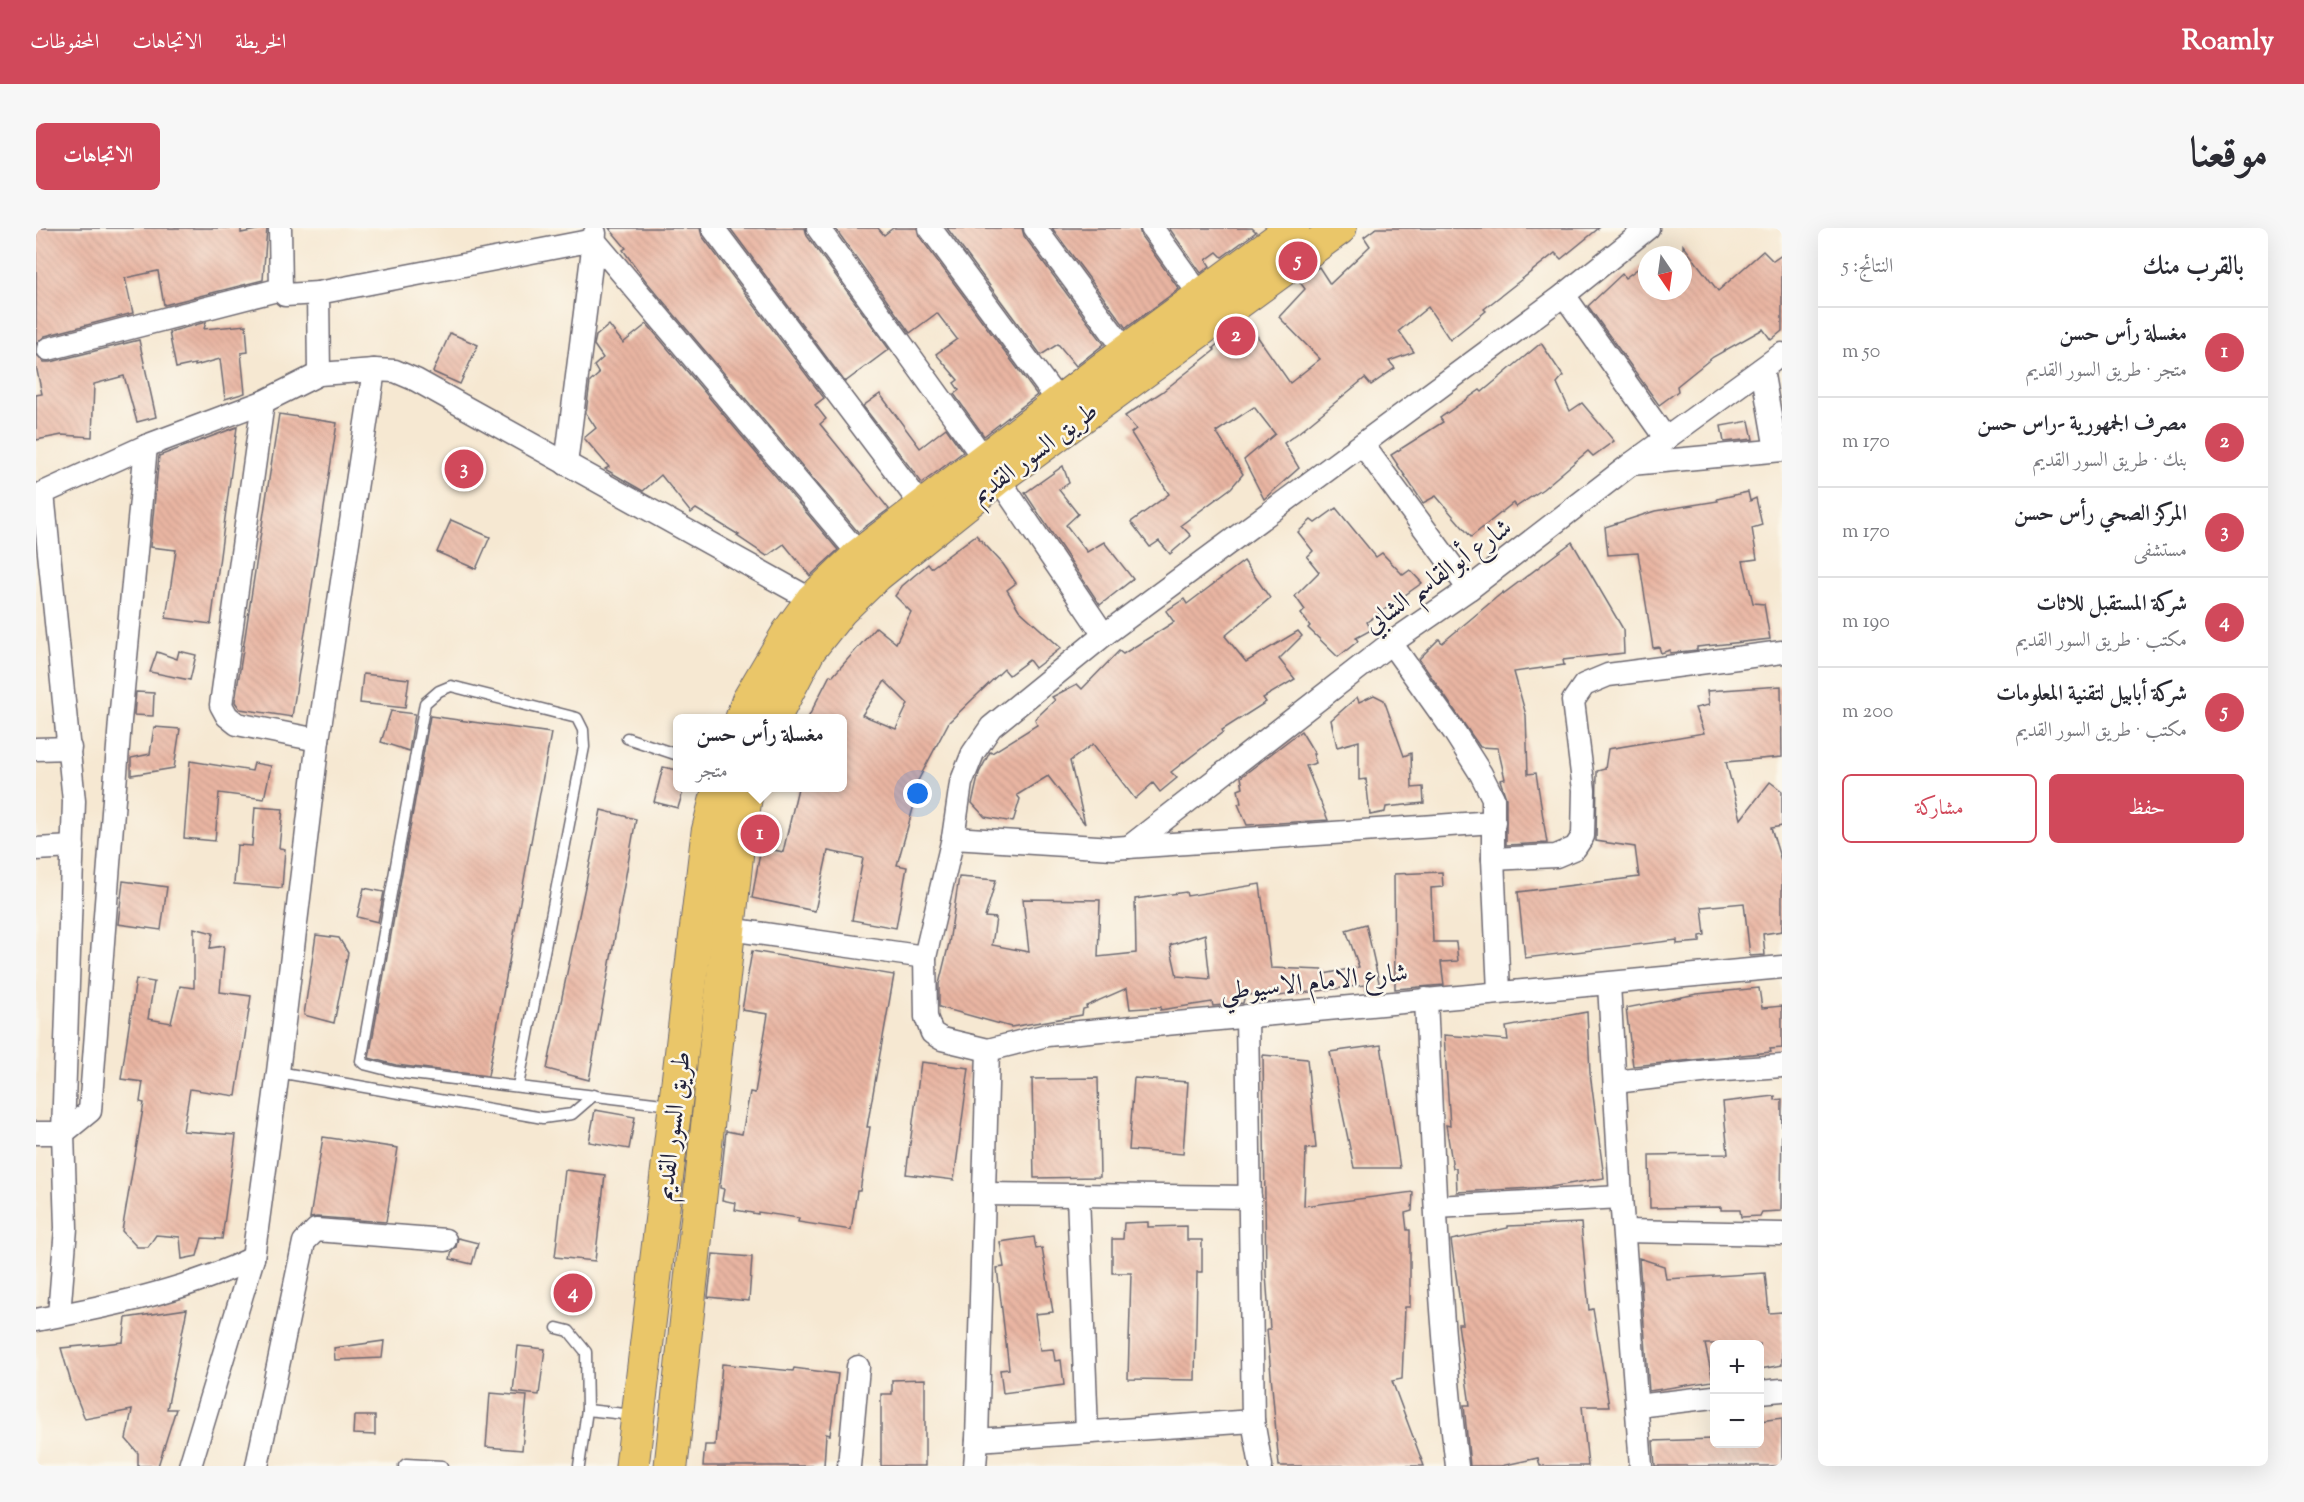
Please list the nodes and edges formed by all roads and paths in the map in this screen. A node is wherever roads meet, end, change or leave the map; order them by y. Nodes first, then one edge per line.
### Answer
1 (280, 228) edge
2 (713, 228) edge
3 (818, 228) edge
4 (930, 228) edge
5 (1035, 228) edge
6 (1152, 228) edge
7 (1340, 228) edge
8 (1648, 228) edge
9 (1276, 233) edge
10 (595, 234) edge
11 (281, 289) junction
12 (318, 293) junction
13 (1200, 295) junction
14 (1564, 295) junction
15 (48, 349) dead end
16 (1126, 351) junction
17 (1782, 354) edge
18 (374, 369) junction
19 (1762, 369) junction
20 (319, 374) junction
21 (263, 402) junction
22 (1059, 402) junction
23 (1666, 439) junction
24 (1363, 445) junction
25 (146, 446) junction
26 (1779, 450) edge
27 (566, 464) junction
28 (1631, 464) junction
29 (991, 468) junction
30 (40, 493) edge
31 (922, 506) junction
32 (868, 565) junction
33 (1468, 589) junction
34 (812, 600) junction
35 (1104, 635) junction
36 (798, 642) junction
37 (1391, 644) junction
38 (1782, 652) edge
39 (743, 714) edge
40 (775, 714) edge
41 (627, 738) dead end
42 (318, 740) junction
43 (70, 748) junction
44 (36, 749) edge
45 (673, 753) edge
46 (718, 792) edge
47 (746, 792) edge
48 (1494, 822) junction
49 (953, 838) junction
50 (73, 847) junction
51 (1129, 847) junction
52 (36, 849) edge
53 (1493, 859) junction
54 (729, 929) junction
55 (925, 957) junction
56 (1782, 967) edge
57 (1609, 984) junction
58 (1499, 992) junction
59 (1426, 999) junction
60 (1247, 1016) junction
61 (988, 1050) junction
62 (1782, 1065) edge
63 (278, 1072) junction
64 (1615, 1082) junction
65 (518, 1086) junction
66 (594, 1095) junction
67 (675, 1105) junction
68 (36, 1133) edge
69 (63, 1133) junction
70 (984, 1194) junction
71 (1078, 1195) junction
72 (1250, 1197) junction
73 (1622, 1197) junction
74 (1436, 1207) junction
75 (1624, 1232) junction
76 (1782, 1234) edge
77 (445, 1240) dead end
78 (253, 1258) junction
79 (59, 1315) junction
80 (36, 1320) edge
81 (557, 1328) dead end
82 (858, 1367) dead end
83 (1782, 1390) edge
84 (1764, 1392) edge
85 (1710, 1397) edge
86 (1637, 1406) junction
87 (587, 1410) junction
88 (637, 1415) junction
89 (1253, 1421) junction
90 (676, 1422) junction
91 (1087, 1432) junction
92 (977, 1440) junction
93 (190, 1466) edge
94 (257, 1466) edge
95 (404, 1466) edge
96 (442, 1466) edge
97 (579, 1466) edge
98 (632, 1466) edge
99 (671, 1466) edge
100 (849, 1466) edge
101 (975, 1466) edge
102 (1261, 1466) edge
103 (1457, 1466) edge
104 (1641, 1466) edge

1 - 11 street
2 - 31 street
3 - 29 street
4 - 22 street
5 - 16 street
6 - 13 street
7 - 29 main road, طريق السور القديم
8 - 14 street
9 - 13 main road, طريق السور القديم
10 - 12 street
10 - 27 street
10 - 32 street
11 - 12 street
11 - 15 street
12 - 20 street
13 - 16 main road, طريق السور القديم
14 - 23 street
14 - 24 street
16 - 22 main road, طريق السور القديم
17 - 19 street, شارع أبوالقاسم الشابي
18 - 20 street
18 - 27 street
18 - 42 street
19 - 23 street, شارع أبوالقاسم الشابي
19 - 26 street
20 - 21 street
21 - 25 street
21 - 42 street
22 - 29 main road, طريق السور القديم
23 - 28 street, شارع أبوالقاسم الشابي
24 - 33 street
24 - 35 street
25 - 30 street
25 - 69 street
26 - 28 street
27 - 34 street
28 - 33 street, شارع أبوالقاسم الشابي
29 - 31 main road, طريق السور القديم
29 - 32 main road, طريق السور القديم
29 - 35 street
30 - 43 street
31 - 32 main road, طريق السور القديم
32 - 34 main road, طريق السور القديم
32 - 36 main road, طريق السور القديم
33 - 37 street, شارع أبوالقاسم الشابي
34 - 36 main road, طريق السور القديم
35 - 49 street
36 - 39 main road, طريق السور القديم
36 - 40 main road, طريق السور القديم
37 - 48 street
37 - 51 street, شارع أبوالقاسم الشابي
38 - 53 street
41 - 45 lane
42 - 63 street
43 - 44 street
43 - 50 street
46 - 67 main road, طريق السور القديم
47 - 54 main road, طريق السور القديم
48 - 51 street
48 - 53 street
49 - 51 street
49 - 55 street
50 - 52 street
50 - 69 street
53 - 58 street
54 - 55 street
54 - 90 main road, طريق السور القديم
55 - 61 street, شارع الامام الاسيوطي
56 - 57 street, شارع الامام الاسيوطي
57 - 58 street, شارع الامام الاسيوطي
57 - 64 street
58 - 59 street, شارع الامام الاسيوطي
59 - 60 street, شارع الامام الاسيوطي
59 - 74 street
60 - 61 street, شارع الامام الاسيوطي
60 - 72 street
61 - 70 street
62 - 64 street
63 - 66 lane
63 - 78 street
64 - 73 street
65 - 65 lane
65 - 66 lane
66 - 67 lane
67 - 88 main road, طريق السور القديم
68 - 69 street
69 - 79 street
70 - 71 street
70 - 92 street
71 - 72 street
71 - 91 street
72 - 89 street
73 - 74 street
73 - 75 street
74 - 103 street
75 - 76 street
75 - 86 street
77 - 94 street
78 - 79 street
78 - 93 street
79 - 80 street
81 - 87 lane
82 - 100 street
83 - 84 street
85 - 86 street
86 - 104 street
87 - 88 lane
87 - 97 lane
88 - 90 main road
88 - 98 main road, طريق السور القديم
89 - 91 street
89 - 102 street
90 - 99 main road, طريق السور القديم
91 - 92 street
92 - 101 street
95 - 96 lane

